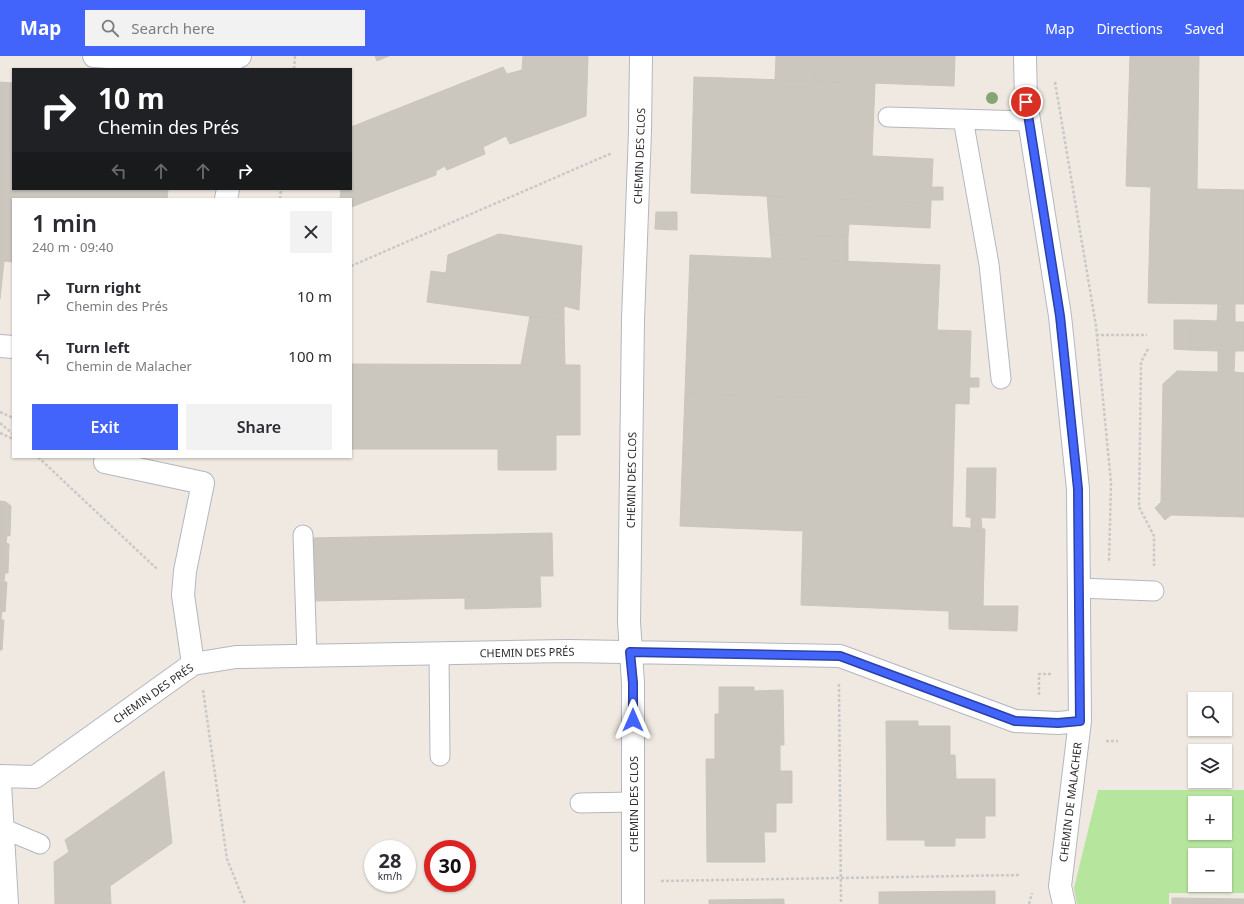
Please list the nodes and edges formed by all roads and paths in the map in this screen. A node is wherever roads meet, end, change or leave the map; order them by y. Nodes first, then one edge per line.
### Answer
1 (94, 56) edge
2 (240, 56) edge
3 (248, 56) edge
4 (295, 56) edge
5 (641, 56) edge
6 (1025, 56) edge
7 (246, 68) edge
8 (294, 68) edge
9 (888, 117) dead end
10 (963, 119) junction
11 (1029, 121) junction
12 (612, 153) dead end
13 (352, 266) edge
14 (1096, 335) dead end
15 (1147, 335) dead end
16 (0, 346) edge
17 (12, 347) edge
18 (1148, 349) dead end
19 (1001, 379) dead end
20 (0, 412) edge
21 (12, 418) edge
22 (0, 424) edge
23 (0, 433) edge
24 (12, 433) edge
25 (12, 439) edge
26 (39, 458) edge
27 (105, 462) dead end
28 (303, 535) dead end
29 (1079, 588) junction
30 (1154, 592) joint
31 (183, 595) junction
32 (630, 652) junction
33 (438, 653) junction
34 (307, 656) junction
35 (840, 656) junction
36 (193, 664) junction
37 (1080, 674) junction
38 (1080, 721) junction
39 (1039, 723) junction
40 (1106, 741) dead end
41 (1118, 741) dead end
42 (440, 756) dead end
43 (0, 776) edge
44 (0, 784) edge
45 (633, 802) junction
46 (580, 803) dead end
47 (3, 839) edge
48 (40, 844) dead end
49 (1019, 875) dead end
50 (840, 878) junction
51 (632, 881) junction
52 (8, 904) edge
53 (245, 904) edge
54 (632, 904) edge
55 (841, 904) edge
56 (1064, 904) edge

1 - 2 street
3 - 7 street
4 - 8 path
5 - 32 street, CHEMIN DES CLOS
6 - 11 street, CHEMIN DE MALACHER
9 - 10 lane
10 - 11 lane
10 - 19 lane
11 - 29 street, CHEMIN DE MALACHER
12 - 13 path
14 - 15 path
16 - 17 street
18 - 30 path
20 - 21 path
22 - 24 path
23 - 25 path
26 - 31 path
27 - 31 street
28 - 34 lane
29 - 30 lane
29 - 37 street, CHEMIN DE MALACHER
31 - 36 street
32 - 33 street, CHEMIN DES PRÉS
32 - 35 street, CHEMIN DES PRÉS
32 - 45 street, CHEMIN DES CLOS
33 - 34 street, CHEMIN DES PRÉS
33 - 42 lane
34 - 36 street, CHEMIN DES PRÉS
35 - 39 street, CHEMIN DES PRÉS
35 - 50 path
36 - 43 street, CHEMIN DES PRÉS
36 - 53 path
37 - 38 street, CHEMIN DE MALACHER
37 - 39 path
38 - 39 street, CHEMIN DES PRÉS
38 - 56 street, CHEMIN DE MALACHER
40 - 41 path
44 - 47 street
45 - 46 lane
45 - 51 street, CHEMIN DES CLOS
47 - 48 lane
47 - 52 street
49 - 50 path
50 - 51 path
50 - 55 path
51 - 54 street, CHEMIN DES CLOS

